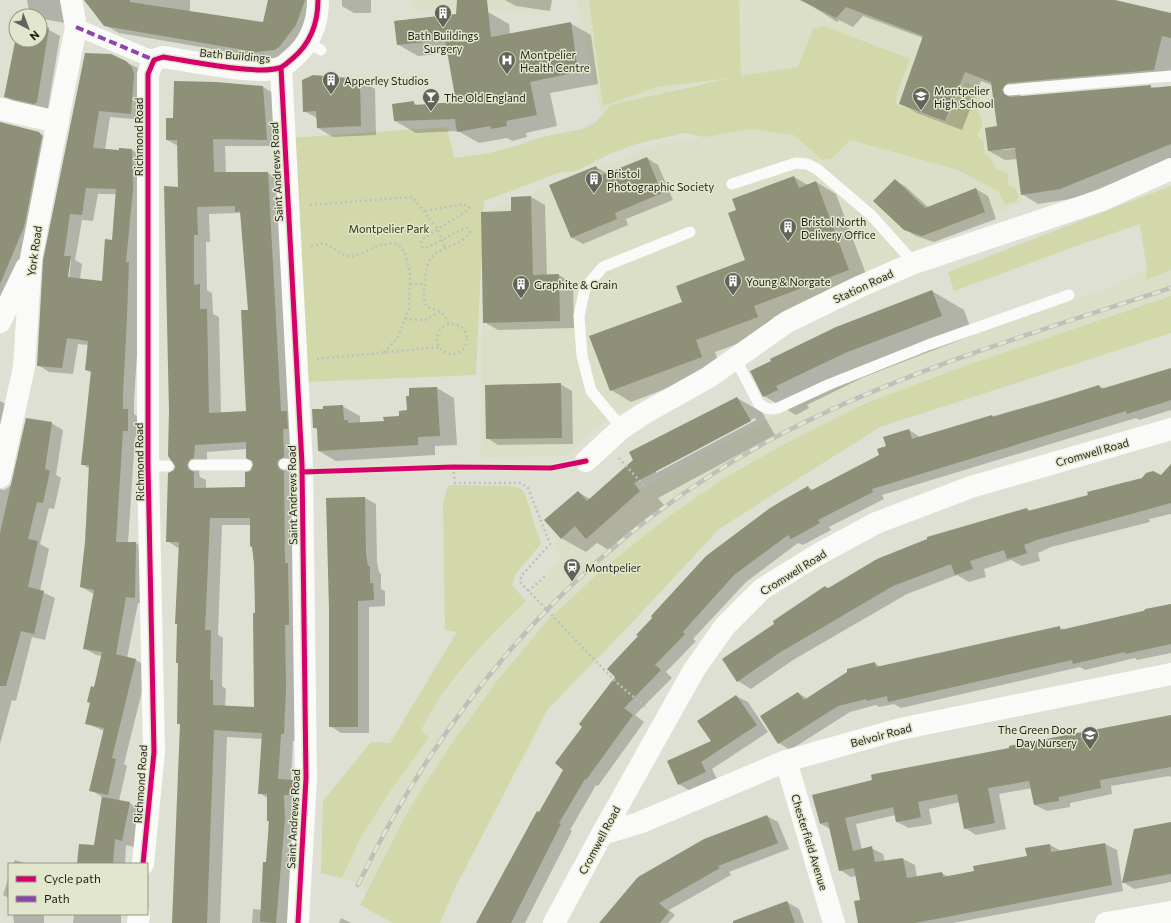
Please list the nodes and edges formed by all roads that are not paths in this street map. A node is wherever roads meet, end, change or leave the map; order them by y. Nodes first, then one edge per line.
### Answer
1 (71, 0) edge
2 (318, 0) edge
3 (76, 27) junction
4 (154, 60) junction
5 (281, 68) junction
6 (1171, 76) edge
7 (1009, 90) dead end
8 (0, 109) edge
9 (58, 122) junction
10 (1171, 170) edge
11 (732, 184) dead end
12 (690, 232) dead end
13 (31, 258) junction
14 (914, 263) junction
15 (1069, 296) dead end
16 (0, 322) edge
17 (736, 360) junction
18 (622, 428) junction
19 (1171, 430) edge
20 (586, 461) road end
21 (194, 465) dead end
22 (246, 465) dead end
23 (0, 477) edge
24 (1171, 674) edge
25 (786, 761) junction
26 (602, 834) junction
27 (144, 863) edge
28 (1171, 912) edge
29 (298, 923) edge
30 (554, 923) edge
31 (834, 923) edge
32 (1106, 923) edge

1 - 3 street
2 - 5 street, Bath Buildings
3 - 4 street, Bath Buildings
3 - 9 street, York Road
4 - 5 street, Bath Buildings
4 - 27 street, Richmond Road
5 - 29 street, Saint Andrews Road
6 - 7 lane
8 - 9 street
9 - 13 street, York Road
10 - 14 street, Station Road
11 - 14 lane
12 - 18 lane
13 - 16 street
13 - 23 street, York Road
14 - 17 street, Station Road
15 - 17 lane
17 - 18 street, Station Road
18 - 20 street, Station Road
19 - 26 street, Cromwell Road
21 - 22 lane
24 - 25 street, Belvoir Road
25 - 26 street, Belvoir Road
25 - 31 street, Chesterfield Avenue
26 - 30 street, Cromwell Road
28 - 32 street

